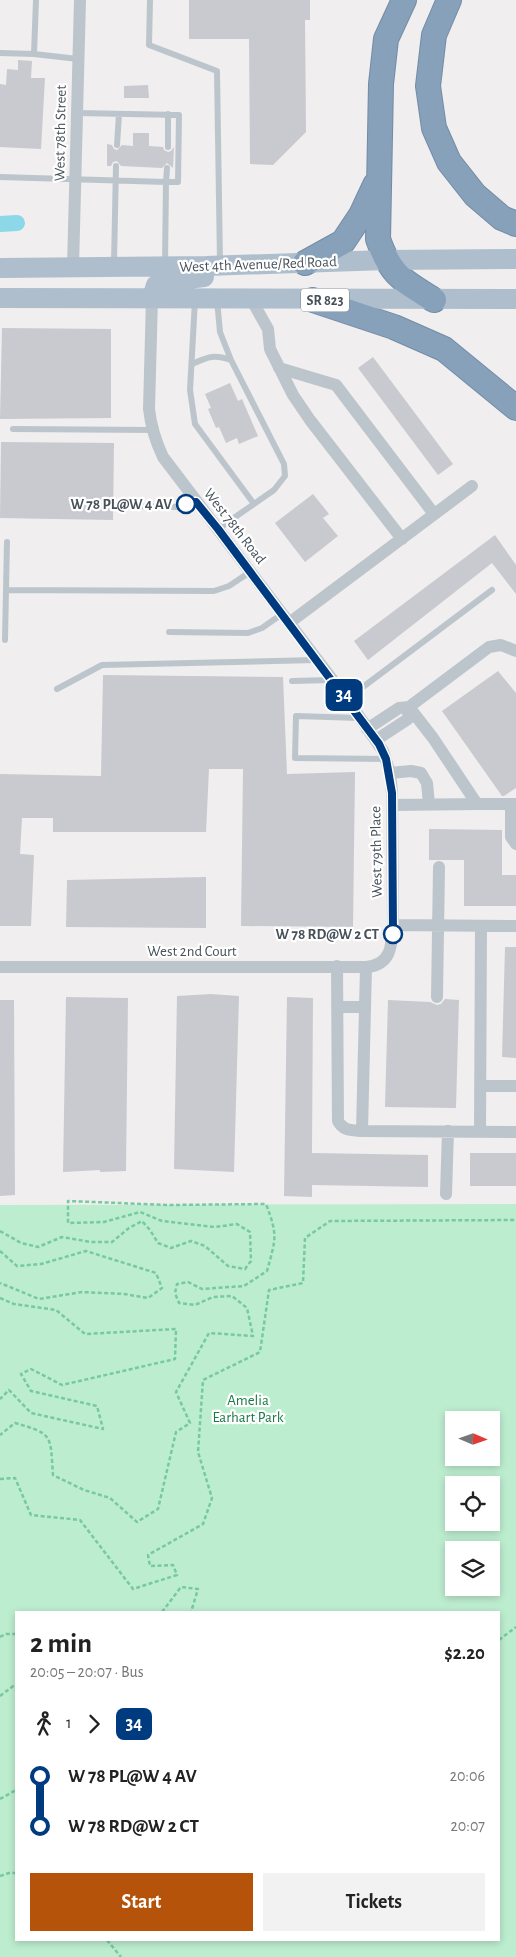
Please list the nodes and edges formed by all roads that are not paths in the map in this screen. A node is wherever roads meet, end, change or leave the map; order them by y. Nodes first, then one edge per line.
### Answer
1 (36, 0) edge
2 (80, 0) edge
3 (150, 0) edge
4 (404, 0) edge
5 (449, 0) edge
6 (0, 53) edge
7 (34, 54) junction
8 (78, 59) junction
9 (77, 113) junction
10 (119, 114) junction
11 (168, 114) junction
12 (118, 145) dead end
13 (168, 147) dead end
14 (116, 166) dead end
15 (167, 168) dead end
16 (0, 177) edge
17 (378, 177) junction
18 (75, 180) junction
19 (115, 181) junction
20 (166, 182) junction
21 (516, 224) edge
22 (516, 259) edge
23 (386, 260) junction
24 (305, 262) junction
25 (258, 264) junction
26 (165, 266) junction
27 (220, 266) junction
28 (73, 267) junction
29 (114, 267) junction
30 (0, 268) edge
31 (0, 298) edge
32 (152, 298) junction
33 (196, 298) junction
34 (217, 299) junction
35 (516, 299) edge
36 (251, 300) junction
37 (313, 300) junction
38 (434, 300) junction
39 (231, 360) junction
40 (192, 364) junction
41 (279, 368) junction
42 (516, 408) edge
43 (13, 429) dead end
44 (152, 430) junction
45 (472, 486) dead end
46 (196, 502) junction
47 (254, 504) junction
48 (126, 506) dead end
49 (434, 514) junction
50 (218, 529) junction
51 (402, 539) junction
52 (7, 542) dead end
53 (250, 572) junction
54 (6, 590) junction
55 (492, 590) dead end
56 (285, 618) junction
57 (170, 632) dead end
58 (5, 640) dead end
59 (516, 650) edge
60 (317, 660) junction
61 (332, 680) junction
62 (292, 681) dead end
63 (57, 689) dead end
64 (347, 699) junction
65 (409, 707) junction
66 (360, 718) junction
67 (368, 729) junction
68 (377, 742) junction
69 (386, 759) junction
70 (390, 773) junction
71 (429, 804) junction
72 (477, 804) junction
73 (514, 804) edge
74 (392, 805) junction
75 (516, 844) edge
76 (439, 868) dead end
77 (393, 925) junction
78 (438, 926) junction
79 (481, 926) junction
80 (516, 926) edge
81 (384, 961) joint
82 (338, 966) junction
83 (0, 967) edge
84 (366, 967) junction
85 (437, 997) dead end
86 (336, 1007) junction
87 (365, 1007) junction
88 (480, 1086) junction
89 (516, 1086) edge
90 (362, 1131) junction
91 (448, 1131) junction
92 (480, 1131) junction
93 (516, 1132) edge
94 (446, 1194) dead end

1 - 7 lane
2 - 8 street, West 78th Street
3 - 27 lane
4 - 17 highway
5 - 21 highway
6 - 7 lane
7 - 8 lane
8 - 9 street, West 78th Street
9 - 10 lane
9 - 18 street, West 78th Street
10 - 11 lane
10 - 12 lane
11 - 13 lane
11 - 20 lane
14 - 19 lane
15 - 20 lane
16 - 18 lane
17 - 23 highway
17 - 24 highway
18 - 19 lane
18 - 28 street, West 78th Street
19 - 20 lane
19 - 29 lane
20 - 26 lane
22 - 23 main road, West 4th Avenue/Red Road
23 - 24 main road, West 4th Avenue/Red Road
23 - 38 highway
24 - 25 main road, West 4th Avenue/Red Road
25 - 27 main road, West 4th Avenue/Red Road
25 - 32 main road
26 - 27 main road, West 4th Avenue/Red Road
26 - 29 main road, West 4th Avenue/Red Road
28 - 29 main road, West 4th Avenue/Red Road
28 - 30 main road, West 4th Avenue/Red Road
31 - 32 main road, SR 823
32 - 33 main road, SR 823
32 - 44 street, West 78th Road
33 - 34 main road, SR 823
33 - 40 lane
34 - 36 main road, SR 823
34 - 39 lane
35 - 38 main road, SR 823
36 - 37 main road, SR 823
36 - 41 street
37 - 38 main road, SR 823
37 - 42 highway
39 - 40 lane
39 - 47 lane
40 - 47 lane
41 - 49 street
41 - 51 street
43 - 44 lane
44 - 46 street, West 78th Road
45 - 49 street
46 - 48 lane
46 - 50 street, West 78th Road
47 - 50 lane
49 - 51 street
50 - 53 street, West 78th Road
51 - 56 street
52 - 54 lane
53 - 54 lane
53 - 56 street, West 78th Road
54 - 58 lane
55 - 64 lane
56 - 57 lane
56 - 60 street, West 78th Road
59 - 65 street
60 - 61 street, West 78th Road
60 - 63 lane
61 - 62 lane
61 - 64 street, West 78th Road
64 - 66 street, West 78th Road
65 - 67 street
65 - 68 street
65 - 72 street
66 - 67 street, West 78th Road
66 - 69 lane
67 - 68 street, West 78th Road
68 - 69 street, West 79th Place
69 - 70 street, West 79th Place
70 - 71 street
70 - 74 street, West 79th Place
71 - 72 street
71 - 74 street
72 - 73 street
73 - 75 street
74 - 77 street, West 79th Place
76 - 78 street
77 - 78 street
77 - 81 street, West 79th Place
78 - 79 street
78 - 85 street
79 - 80 street
79 - 88 street
81 - 84 street, West 2nd Court
82 - 83 street, West 2nd Court
82 - 84 street, West 2nd Court
82 - 86 street
84 - 87 street
86 - 87 street
86 - 90 street
87 - 90 street
88 - 89 street
88 - 92 street
90 - 91 street
91 - 92 street
91 - 94 street
92 - 93 street

